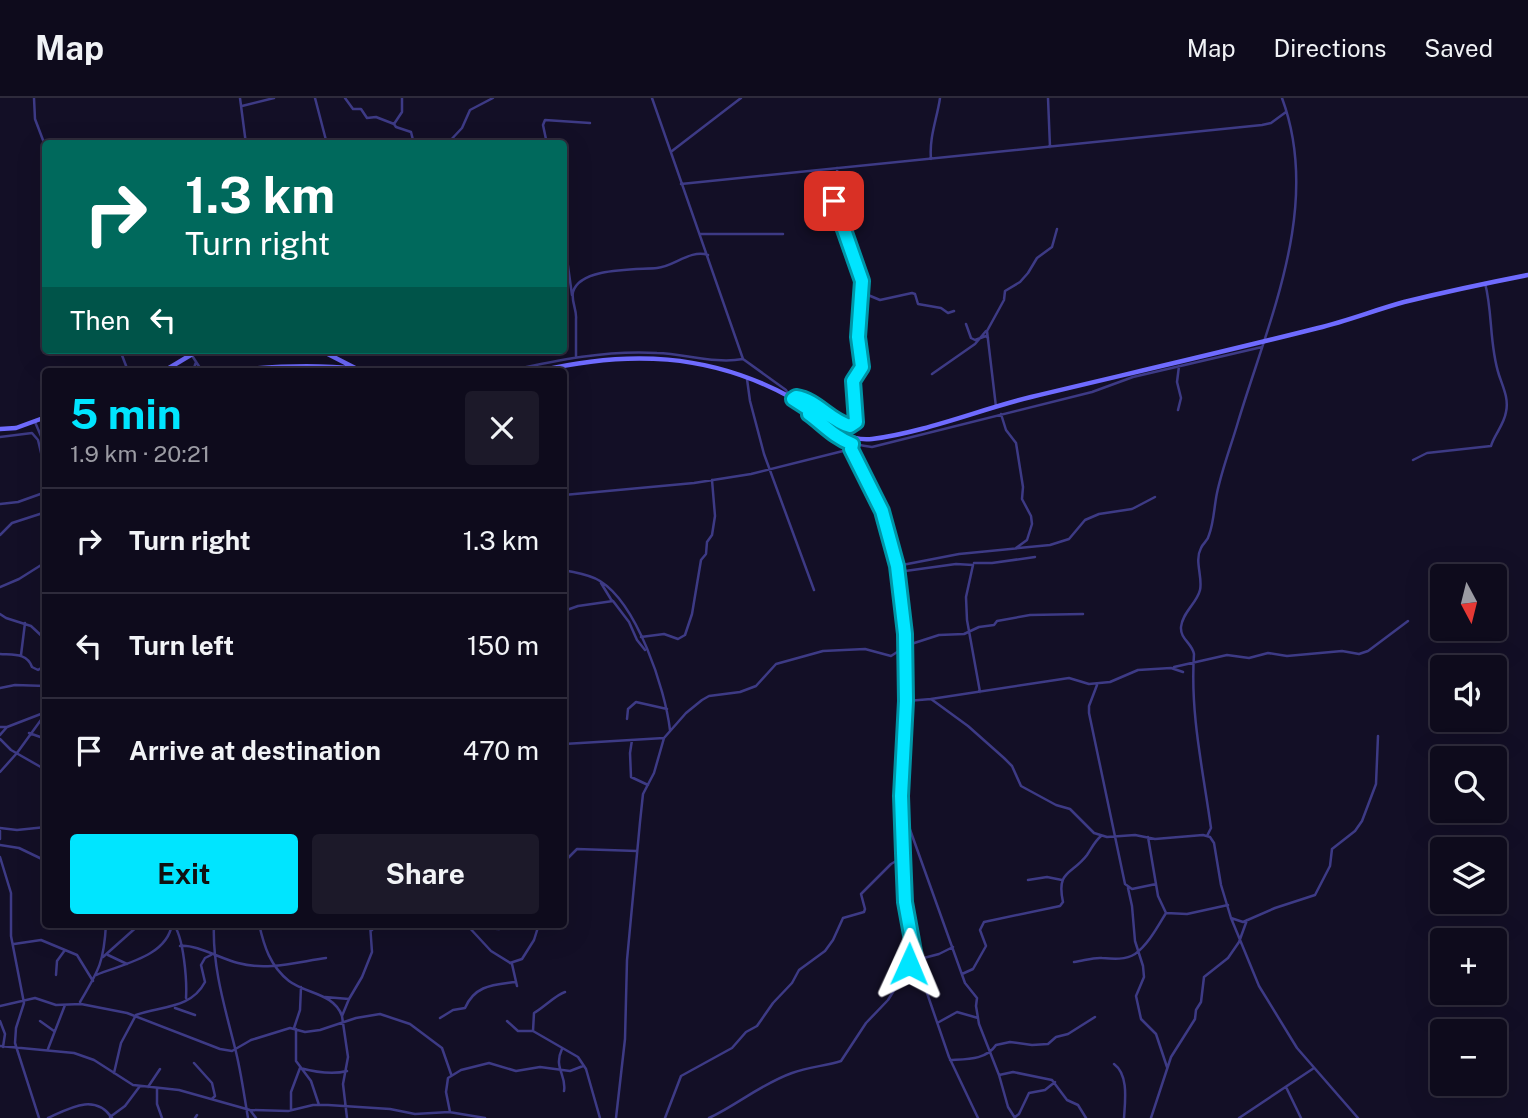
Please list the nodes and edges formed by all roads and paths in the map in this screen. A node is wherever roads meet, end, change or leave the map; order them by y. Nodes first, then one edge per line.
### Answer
1 (34, 98) edge
2 (240, 98) edge
3 (274, 98) edge
4 (315, 98) edge
5 (345, 98) edge
6 (402, 98) edge
7 (493, 98) edge
8 (652, 98) edge
9 (741, 98) edge
10 (940, 98) edge
11 (1048, 98) edge
12 (1282, 98) edge
13 (242, 106) junction
14 (1286, 113) junction
15 (590, 123) dead end
16 (394, 124) junction
17 (43, 140) edge
18 (246, 140) edge
19 (326, 140) edge
20 (413, 140) edge
21 (451, 140) edge
22 (546, 140) edge
23 (1051, 147) junction
24 (672, 151) junction
25 (931, 159) junction
26 (837, 168) junction
27 (681, 184) junction
28 (1057, 229) dead end
29 (700, 234) junction
30 (783, 234) dead end
31 (708, 255) junction
32 (567, 259) edge
33 (1528, 275) edge
34 (1485, 282) junction
35 (572, 295) junction
36 (860, 296) junction
37 (954, 311) dead end
38 (966, 324) dead end
39 (987, 328) junction
40 (982, 337) junction
41 (988, 338) junction
42 (1263, 343) junction
43 (191, 354) joint
44 (328, 354) edge
45 (576, 357) junction
46 (743, 359) junction
47 (731, 361) junction
48 (196, 362) junction
49 (1179, 364) junction
50 (169, 368) edge
51 (194, 368) edge
52 (200, 368) edge
53 (301, 368) edge
54 (344, 368) edge
55 (355, 368) edge
56 (523, 368) edge
57 (555, 368) edge
58 (727, 369) junction
59 (932, 374) dead end
60 (747, 379) junction
61 (792, 398) junction
62 (996, 407) junction
63 (810, 410) junction
64 (1178, 410) dead end
65 (1000, 414) junction
66 (42, 419) edge
67 (36, 422) junction
68 (0, 429) edge
69 (0, 437) edge
70 (42, 438) edge
71 (852, 446) junction
72 (42, 457) edge
73 (1413, 460) dead end
74 (771, 470) junction
75 (712, 480) junction
76 (42, 493) edge
77 (567, 495) edge
78 (1155, 497) dead end
79 (0, 505) edge
80 (42, 513) edge
81 (0, 536) edge
82 (1014, 549) junction
83 (1035, 557) dead end
84 (970, 563) junction
85 (42, 565) edge
86 (897, 566) junction
87 (567, 571) edge
88 (898, 572) junction
89 (599, 580) junction
90 (0, 587) edge
91 (814, 590) dead end
92 (612, 601) junction
93 (567, 610) edge
94 (0, 614) edge
95 (1083, 614) dead end
96 (1408, 621) dead end
97 (25, 624) junction
98 (969, 632) junction
99 (42, 636) edge
100 (641, 637) junction
101 (905, 646) junction
102 (648, 652) junction
103 (0, 654) edge
104 (21, 656) junction
105 (1194, 663) junction
106 (42, 668) edge
107 (1171, 668) junction
108 (1183, 672) dead end
109 (1097, 683) junction
110 (0, 688) edge
111 (42, 688) edge
112 (981, 692) junction
113 (931, 698) junction
114 (906, 701) junction
115 (667, 709) junction
116 (42, 714) edge
117 (42, 718) edge
118 (627, 719) dead end
119 (0, 727) edge
120 (7, 727) junction
121 (670, 731) junction
122 (29, 733) junction
123 (1378, 736) dead end
124 (0, 738) edge
125 (42, 738) edge
126 (664, 738) junction
127 (632, 740) junction
128 (567, 744) edge
129 (17, 753) junction
130 (42, 767) edge
131 (0, 772) edge
132 (648, 785) junction
133 (903, 810) junction
134 (42, 828) edge
135 (0, 830) edge
136 (1101, 836) junction
137 (1207, 836) junction
138 (1114, 837) junction
139 (1147, 837) junction
140 (0, 839) edge
141 (0, 845) edge
142 (637, 851) junction
143 (0, 857) edge
144 (567, 857) edge
145 (903, 857) junction
146 (42, 859) edge
147 (1028, 880) dead end
148 (1062, 880) junction
149 (1156, 884) junction
150 (1128, 888) junction
151 (1228, 905) junction
152 (1166, 913) junction
153 (1231, 918) junction
154 (1247, 920) junction
155 (106, 928) edge
156 (136, 928) edge
157 (172, 928) edge
158 (176, 928) edge
159 (214, 928) edge
160 (260, 928) edge
161 (470, 928) edge
162 (538, 928) edge
163 (372, 930) edge
164 (1239, 942) junction
165 (13, 945) junction
166 (180, 946) junction
167 (953, 947) junction
168 (65, 949) junction
169 (1139, 950) junction
170 (211, 955) junction
171 (106, 956) junction
172 (216, 957) junction
173 (326, 958) dead end
174 (915, 959) junction
175 (1074, 962) dead end
176 (510, 963) junction
177 (127, 964) junction
178 (276, 965) junction
179 (962, 974) junction
180 (56, 975) dead end
181 (96, 975) junction
182 (901, 977) junction
183 (920, 977) junction
184 (93, 981) junction
185 (301, 986) junction
186 (565, 992) dead end
187 (325, 997) junction
188 (349, 999) junction
189 (24, 1000) junction
190 (186, 1000) junction
191 (79, 1004) junction
192 (65, 1005) junction
193 (0, 1006) edge
194 (173, 1008) junction
195 (136, 1015) junction
196 (195, 1015) dead end
197 (342, 1016) junction
198 (1095, 1017) dead end
199 (440, 1018) dead end
200 (978, 1018) junction
201 (0, 1021) edge
202 (40, 1021) dead end
203 (507, 1021) dead end
204 (938, 1022) junction
205 (342, 1023) junction
206 (295, 1028) junction
207 (54, 1031) junction
208 (533, 1031) junction
209 (1, 1047) edge
210 (15, 1047) junction
211 (48, 1049) junction
212 (235, 1049) junction
213 (562, 1049) junction
214 (991, 1053) junction
215 (950, 1060) junction
216 (194, 1063) dead end
217 (1114, 1064) dead end
218 (583, 1066) junction
219 (1167, 1067) junction
220 (300, 1068) junction
221 (1314, 1068) junction
222 (160, 1069) dead end
223 (347, 1071) junction
224 (560, 1071) junction
225 (114, 1073) junction
226 (1000, 1073) junction
227 (452, 1074) junction
228 (1055, 1082) junction
229 (140, 1086) junction
230 (148, 1087) junction
231 (1286, 1087) junction
232 (157, 1089) junction
233 (564, 1090) dead end
234 (212, 1099) junction
235 (319, 1105) junction
236 (345, 1106) junction
237 (248, 1109) junction
238 (291, 1111) junction
239 (450, 1112) junction
240 (423, 1116) edge
241 (111, 1117) edge
242 (39, 1118) edge
243 (48, 1118) edge
244 (162, 1118) edge
245 (248, 1118) edge
246 (256, 1118) edge
247 (347, 1118) edge
248 (485, 1118) edge
249 (600, 1118) edge
250 (615, 1118) edge
251 (665, 1118) edge
252 (709, 1118) edge
253 (978, 1118) edge
254 (1015, 1118) edge
255 (1086, 1118) edge
256 (1124, 1118) edge
257 (1151, 1118) edge
258 (1239, 1118) edge
259 (1301, 1118) edge
260 (1358, 1118) edge

1 - 17 street
2 - 13 street
3 - 13 street
4 - 19 street
5 - 16 street
6 - 16 street
7 - 21 street
8 - 24 street
9 - 24 street
10 - 25 street
11 - 23 street
12 - 14 street
13 - 18 street
14 - 23 street
14 - 42 street
15 - 22 street
16 - 20 street
23 - 25 street
24 - 27 street
25 - 26 street
26 - 27 street
26 - 36 street
27 - 29 street
28 - 39 street
29 - 30 street
29 - 31 street
31 - 35 street
31 - 46 street
32 - 35 street
33 - 34 street
34 - 42 street
34 - 73 street
35 - 45 street
36 - 37 street
36 - 61 street
38 - 40 street
39 - 40 street
39 - 41 street
40 - 41 street
40 - 59 street
41 - 62 street
42 - 49 street
42 - 105 street
43 - 48 street
43 - 50 street
44 - 55 street
45 - 47 street
45 - 56 street
46 - 47 street
46 - 61 street
47 - 58 street
48 - 51 street
48 - 52 street
49 - 62 street
49 - 64 street
49 - 65 street
53 - 54 street
57 - 58 street
58 - 60 street
60 - 61 street
60 - 74 street
61 - 63 street
62 - 63 street
63 - 71 street
65 - 71 street
65 - 82 street
66 - 67 street
67 - 68 street
67 - 70 street
69 - 72 street
71 - 74 street
71 - 86 street
74 - 75 street
74 - 91 street
75 - 77 street
75 - 100 street
76 - 79 street
78 - 82 street
80 - 81 street
82 - 86 street
83 - 84 street
84 - 88 street
84 - 98 street
85 - 90 street
86 - 88 street
87 - 89 street
88 - 101 street
89 - 92 street
89 - 100 street
92 - 93 street
92 - 102 street
94 - 97 street
95 - 98 street
96 - 105 street
97 - 99 street
97 - 104 street
98 - 101 street
98 - 112 street
100 - 102 street
101 - 114 street
101 - 121 street
102 - 115 street
103 - 104 street
104 - 106 street
105 - 107 street
105 - 137 street
107 - 108 street
107 - 109 street
109 - 112 street
109 - 138 street
110 - 111 street
112 - 113 street
113 - 114 street
113 - 136 street
114 - 133 street
115 - 118 street
115 - 121 street
116 - 120 street
117 - 122 street
119 - 120 street
120 - 124 street
121 - 126 street
122 - 125 street
122 - 129 street
123 - 154 street
124 - 129 street
126 - 127 street
126 - 132 street
127 - 128 street
127 - 132 street
129 - 130 street
129 - 131 street
132 - 142 street
133 - 145 street
133 - 167 street
134 - 135 street
135 - 140 street
136 - 138 street
136 - 148 street
137 - 139 street
137 - 151 street
138 - 139 street
138 - 150 street
139 - 149 street
141 - 146 street
142 - 144 street
142 - 250 street
143 - 165 street
145 - 174 street
145 - 251 street
147 - 148 street
148 - 179 street
149 - 150 street
149 - 152 street
150 - 169 street
151 - 152 street
151 - 153 street
152 - 169 street
153 - 154 street
153 - 164 street
154 - 164 street
155 - 171 street
156 - 171 street
157 - 177 street
158 - 166 street
159 - 172 street
160 - 178 street
161 - 176 street
162 - 176 street
163 - 188 street
164 - 219 street
164 - 221 street
165 - 168 street
165 - 189 street
166 - 170 street
166 - 190 street
167 - 174 street
167 - 179 street
168 - 180 street
168 - 184 street
169 - 175 street
169 - 219 street
170 - 172 street
170 - 190 street
171 - 177 street
171 - 181 street
172 - 178 street
172 - 212 street
173 - 178 street
174 - 182 street
174 - 183 street
176 - 199 street
177 - 181 street
178 - 185 street
179 - 200 street
181 - 184 street
182 - 183 street
182 - 252 street
183 - 204 street
184 - 191 street
185 - 187 street
185 - 206 street
186 - 208 street
187 - 188 street
187 - 197 street
188 - 197 street
189 - 192 street
189 - 193 street
189 - 210 street
190 - 194 street
191 - 192 street
191 - 195 street
192 - 207 street
194 - 195 street
194 - 196 street
195 - 212 street
195 - 225 street
197 - 205 street
198 - 214 street
200 - 204 street
200 - 214 street
201 - 209 street
202 - 207 street
203 - 208 street
204 - 215 street
205 - 206 street
205 - 223 street
205 - 227 street
206 - 212 street
206 - 220 street
207 - 211 street
208 - 213 street
209 - 210 street
210 - 211 street
210 - 242 street
211 - 225 street
212 - 237 street
213 - 218 street
213 - 224 street
214 - 215 street
214 - 226 street
215 - 253 street
216 - 234 street
217 - 256 street
218 - 224 street
218 - 249 street
219 - 257 street
220 - 223 street
220 - 235 street
220 - 238 street
221 - 231 street
221 - 260 street
222 - 230 street
223 - 236 street
224 - 227 street
224 - 233 street
225 - 229 street
226 - 228 street
226 - 254 street
227 - 239 street
228 - 254 street
228 - 255 street
229 - 230 street
229 - 241 street
230 - 232 street
231 - 258 street
231 - 259 street
232 - 234 street
232 - 244 street
234 - 237 street
235 - 236 street
235 - 238 street
236 - 240 street
236 - 247 street
237 - 238 street
237 - 245 street
237 - 246 street
239 - 240 street
239 - 248 street
241 - 243 street

